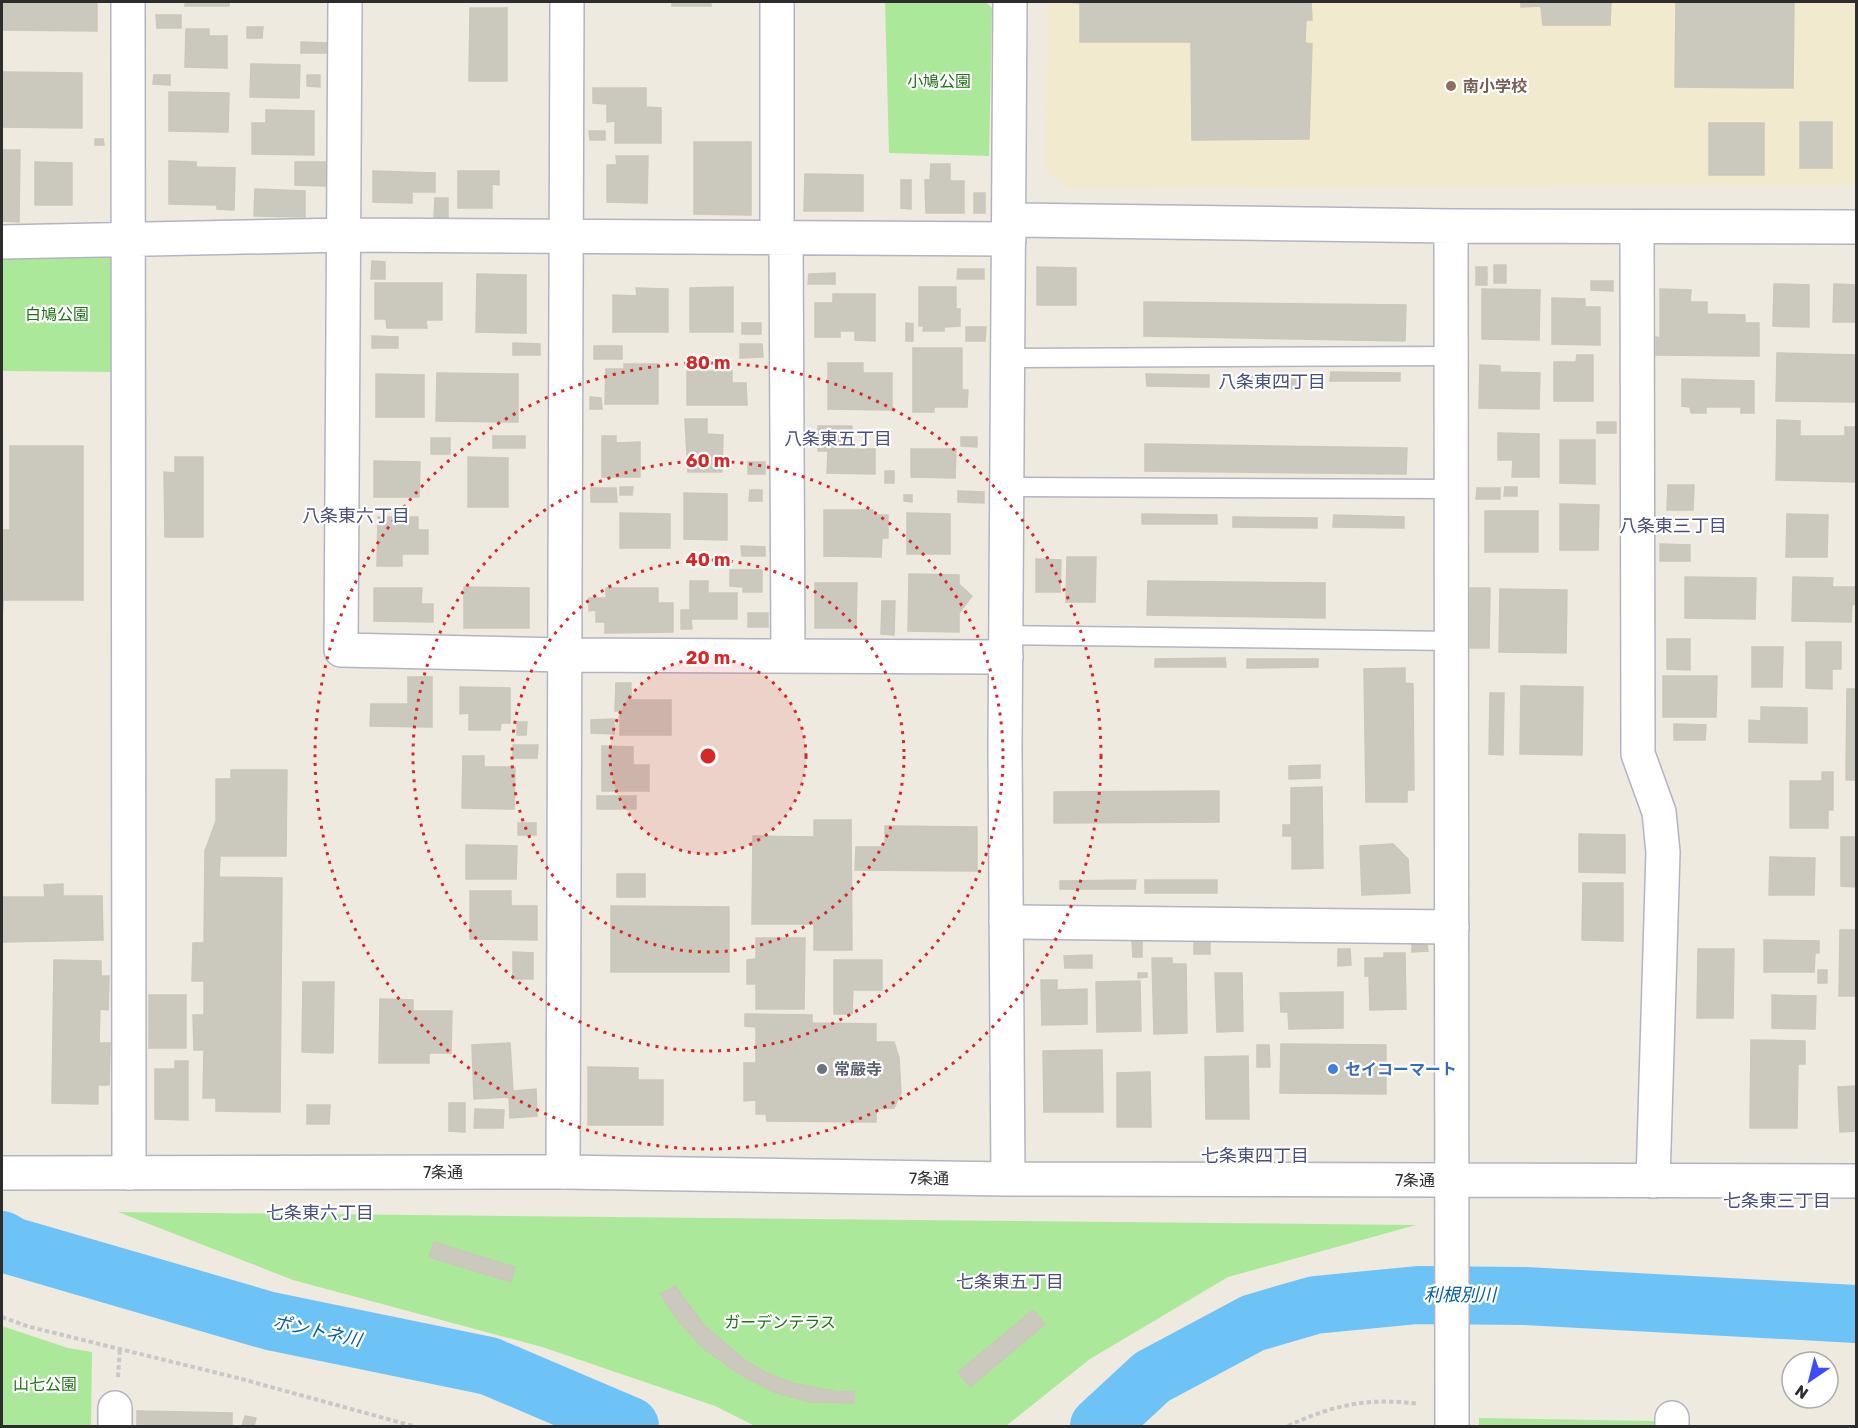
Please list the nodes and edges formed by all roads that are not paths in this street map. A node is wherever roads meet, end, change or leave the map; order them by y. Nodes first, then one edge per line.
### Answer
1 (128, 2) edge
2 (345, 2) edge
3 (567, 2) edge
4 (777, 2) edge
5 (1010, 2) edge
6 (1451, 226) junction
7 (1637, 227) junction
8 (1857, 227) edge
9 (1010, 229) junction
10 (346, 235) junction
11 (567, 235) junction
12 (782, 236) junction
13 (128, 239) junction
14 (2, 242) edge
15 (1451, 356) junction
16 (1009, 358) junction
17 (1008, 487) junction
18 (1451, 489) junction
19 (1451, 641) junction
20 (1006, 646) junction
21 (563, 655) junction
22 (788, 655) junction
23 (1006, 922) junction
24 (1452, 927) junction
25 (563, 1172) junction
26 (2, 1173) edge
27 (129, 1173) junction
28 (1008, 1179) junction
29 (1452, 1181) junction
30 (1653, 1181) junction
31 (1857, 1181) edge
32 (1452, 1410) edge

1 - 13 street
2 - 10 street
3 - 11 street
4 - 12 street
5 - 9 street
6 - 7 street
6 - 9 street
6 - 15 street
7 - 8 street
7 - 30 street
9 - 12 street
9 - 16 street
10 - 11 street
10 - 13 street
10 - 21 street
11 - 12 street
11 - 21 street
12 - 22 street
13 - 14 street
13 - 27 street
15 - 16 lane
15 - 18 street
16 - 17 street
17 - 18 lane
17 - 20 street
18 - 19 street
19 - 20 lane
19 - 24 street
20 - 22 street
20 - 23 street
21 - 22 street
21 - 25 street
23 - 24 street
23 - 28 street
24 - 29 street
25 - 27 street, 7条通
25 - 28 street, 7条通
26 - 27 street, 7条通
28 - 29 street, 7条通
29 - 30 street, 7条通
29 - 32 street
30 - 31 street, 7条通

